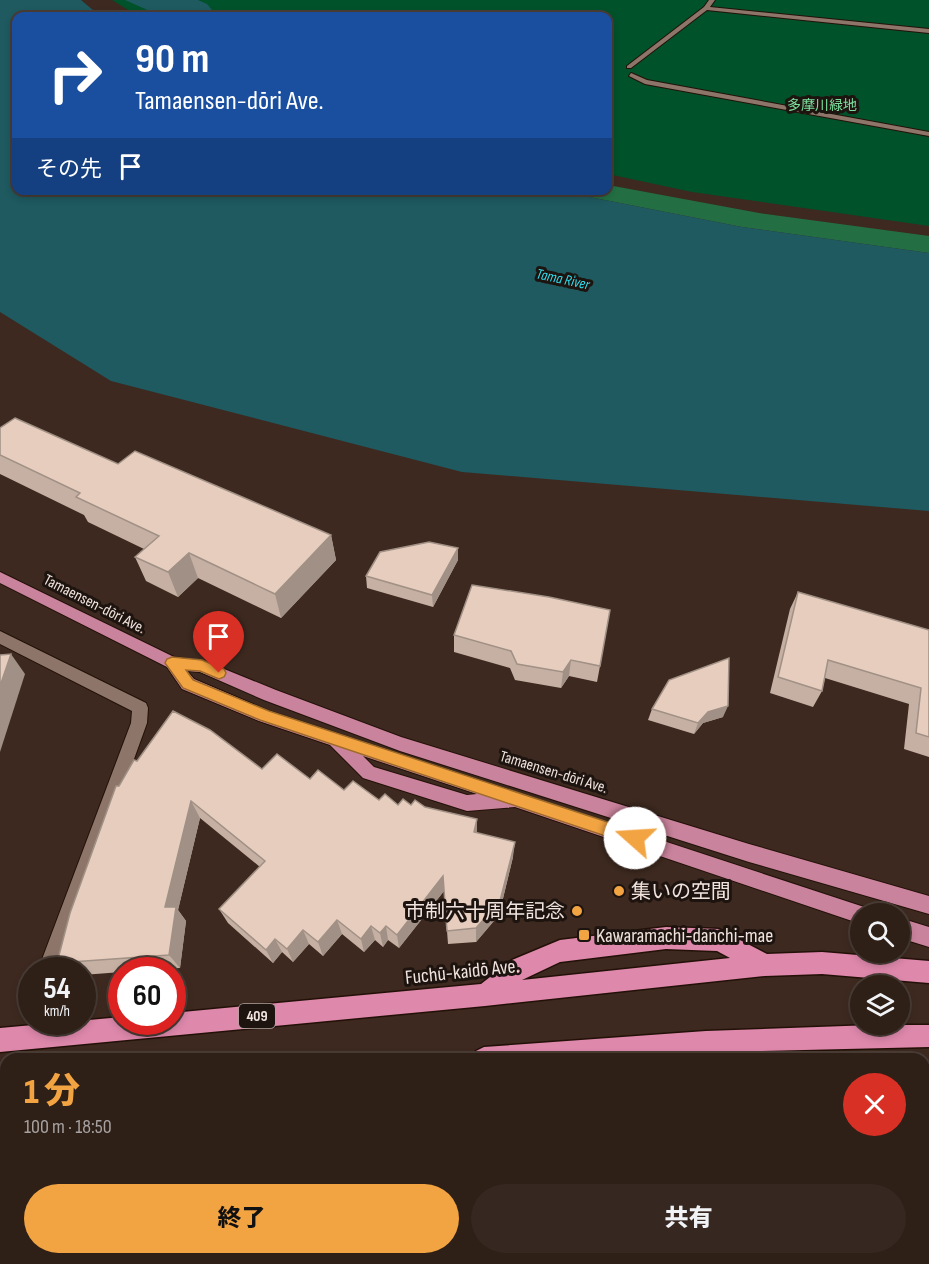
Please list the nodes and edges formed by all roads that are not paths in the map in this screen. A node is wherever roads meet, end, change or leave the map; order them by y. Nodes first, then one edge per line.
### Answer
1 (712, 0) edge
2 (706, 8) junction
3 (929, 31) edge
4 (929, 134) edge
5 (0, 577) edge
6 (0, 637) edge
7 (172, 663) junction
8 (929, 905) edge
9 (850, 911) edge
10 (910, 931) edge
11 (929, 937) edge
12 (53, 957) edge
13 (765, 965) junction
14 (929, 972) edge
15 (485, 995) junction
16 (96, 1024) edge
17 (18, 1034) edge
18 (929, 1036) edge
19 (0, 1040) edge
20 (551, 1053) edge

1 - 2 lane
2 - 3 lane
2 - 4 lane
5 - 7 main road, Tamaensen-dōri Ave.
6 - 12 lane
7 - 8 main road, Tamaensen-dōri Ave.
7 - 9 main road, Tamaensen-dōri Ave.
10 - 11 main road
13 - 14 highway, Fuchū-kaidō Ave. / 409
13 - 15 highway, Fuchū-kaidō Ave. / 409
13 - 15 highway
15 - 16 highway, Fuchū-kaidō Ave. / 409
17 - 19 highway, Fuchū-kaidō Ave. / 409
18 - 20 highway

